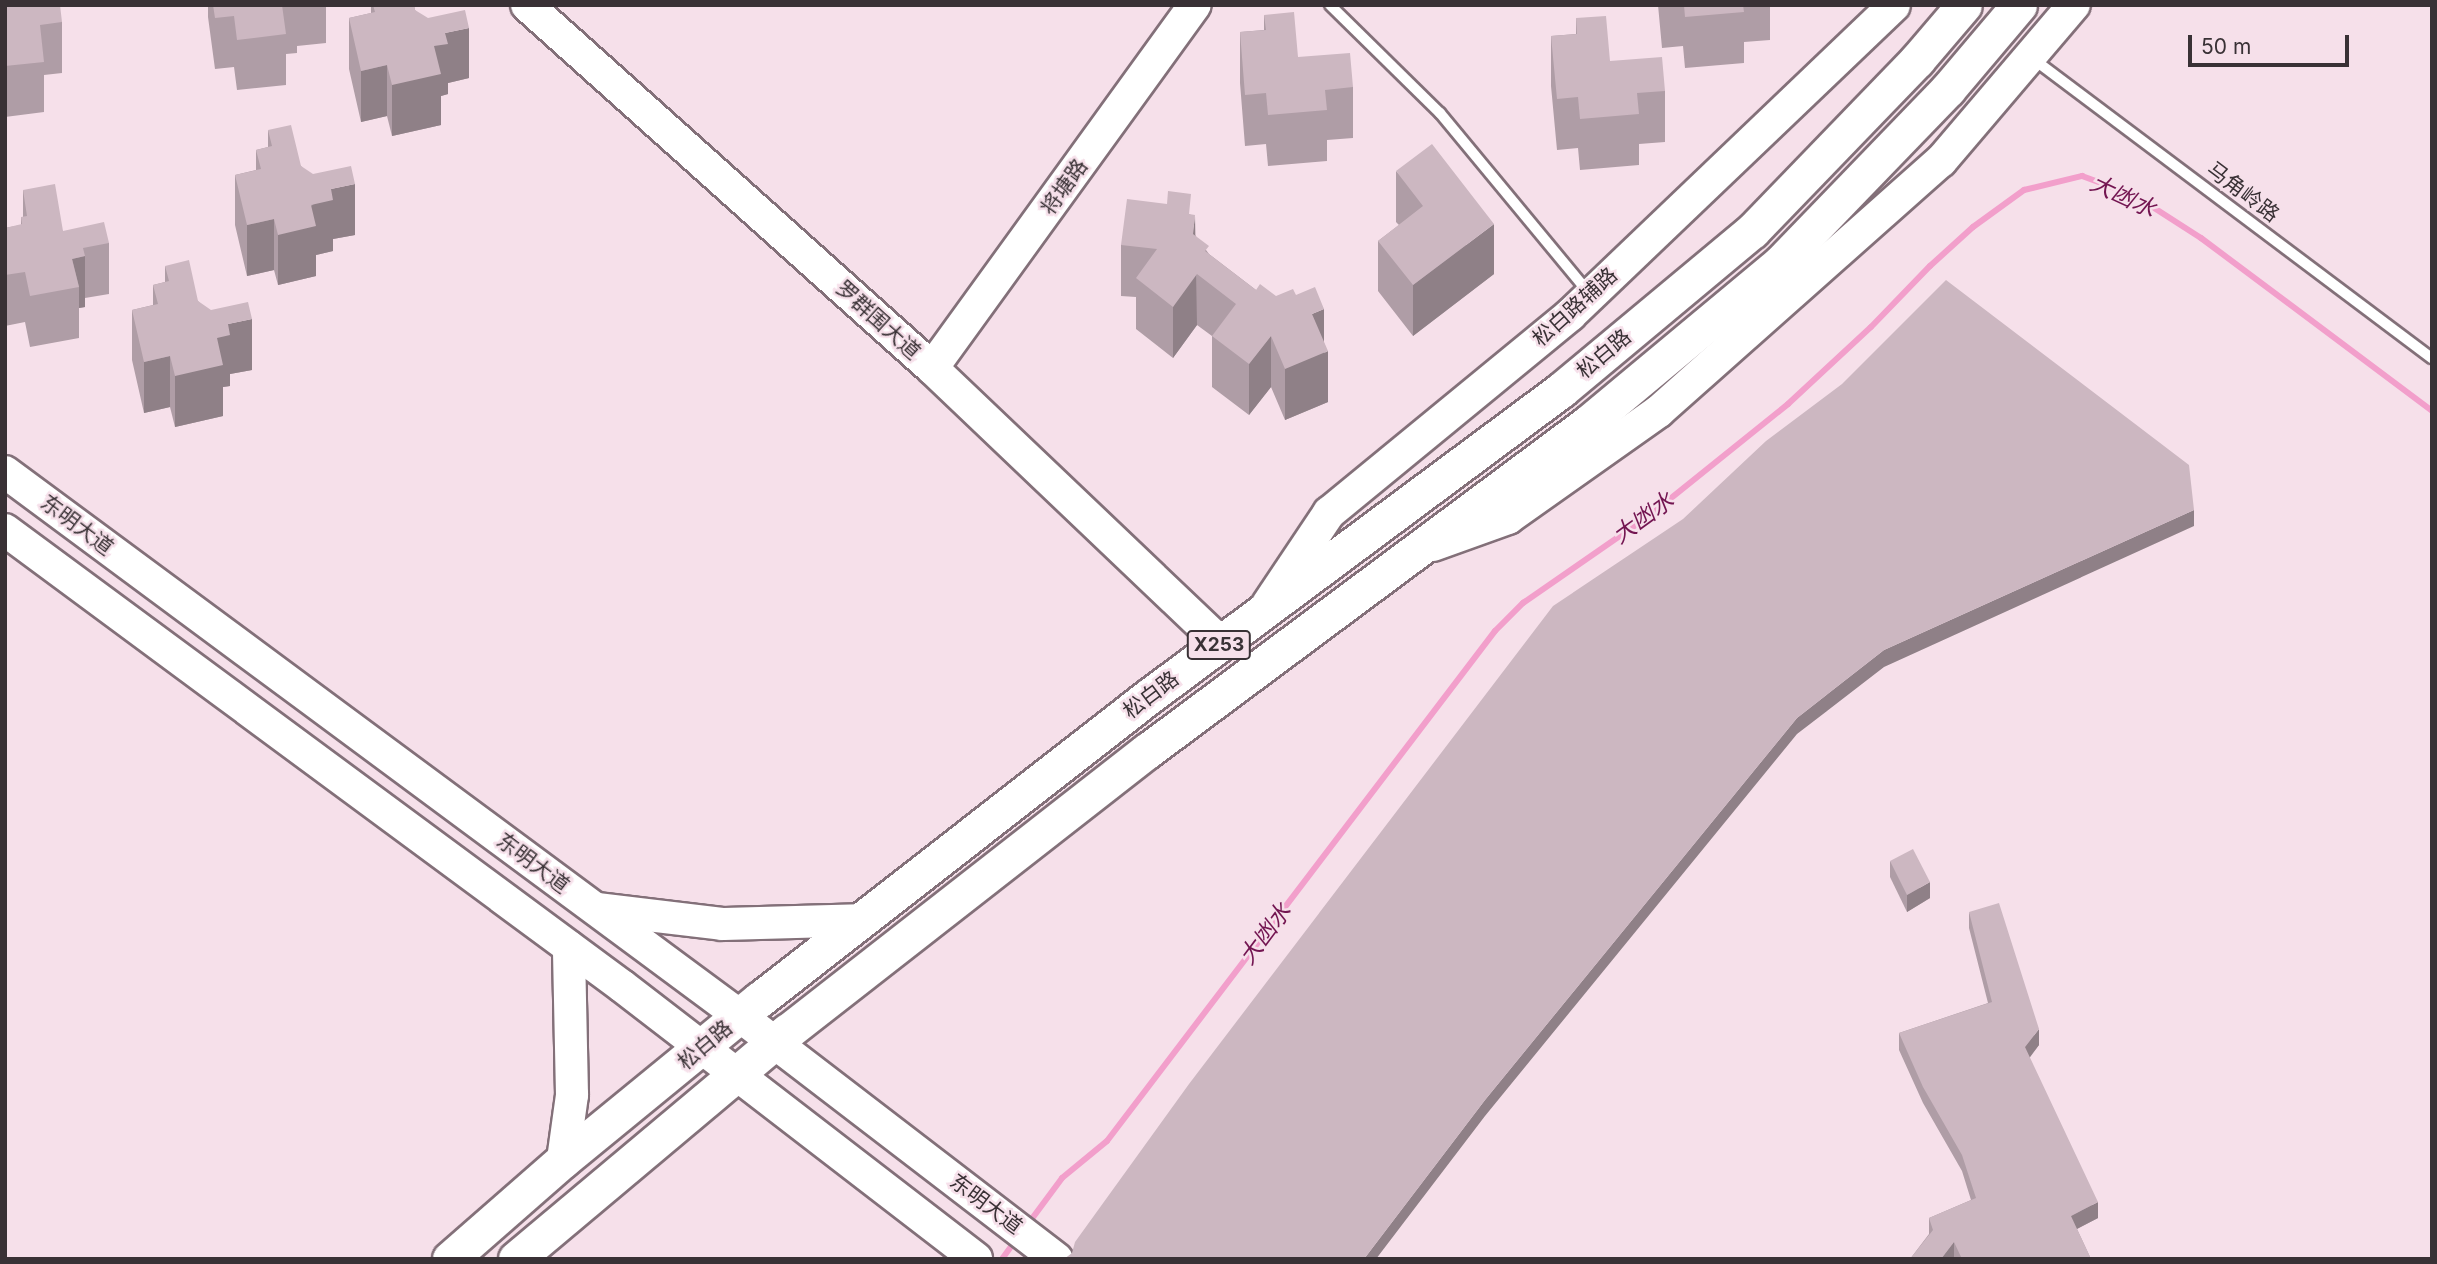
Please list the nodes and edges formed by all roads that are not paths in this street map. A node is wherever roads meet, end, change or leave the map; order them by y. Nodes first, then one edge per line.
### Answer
1 (527, 5) edge
2 (1195, 5) edge
3 (1330, 5) edge
4 (1894, 5) edge
5 (1964, 5) edge
6 (2019, 5) edge
7 (2074, 5) edge
8 (2032, 58) junction
9 (1591, 296) junction
10 (2432, 358) edge
11 (932, 368) junction
12 (5, 472) edge
13 (5, 530) edge
14 (1415, 551) junction
15 (1263, 611) junction
16 (1221, 643) junction
17 (596, 909) junction
18 (861, 920) junction
19 (569, 947) junction
20 (740, 1016) junction
21 (774, 1042) junction
22 (701, 1048) junction
23 (735, 1075) junction
24 (563, 1160) junction
25 (450, 1259) edge
26 (516, 1259) edge
27 (976, 1259) edge
28 (1057, 1259) edge

1 - 11 main road, 罗群围大道
2 - 11 main road, 将塘路
3 - 9 lane
4 - 9 main road, 松白路辅路
5 - 15 main road, 松白路 / X253
6 - 14 main road, 松白路 / X253
7 - 8 main road
8 - 10 lane, 马角岭路
8 - 14 main road
9 - 15 main road, 松白路辅路
11 - 16 main road, 罗群围大道
12 - 17 main road, 东明大道
13 - 19 main road
14 - 21 main road, 松白路 / X253
15 - 16 main road, 松白路 / X253
16 - 18 main road, 松白路 / X253
17 - 18 main road
17 - 20 main road, 东明大道
18 - 20 main road, 松白路 / X253
19 - 22 main road
19 - 24 main road
20 - 21 main road, 东明大道
20 - 22 main road, 松白路 / X253
21 - 23 main road, 松白路 / X253
21 - 28 main road, 东明大道
22 - 23 main road
22 - 24 main road, 松白路 / X253
23 - 26 main road, 松白路 / X253
23 - 27 main road
24 - 25 main road, 松白路 / X253

